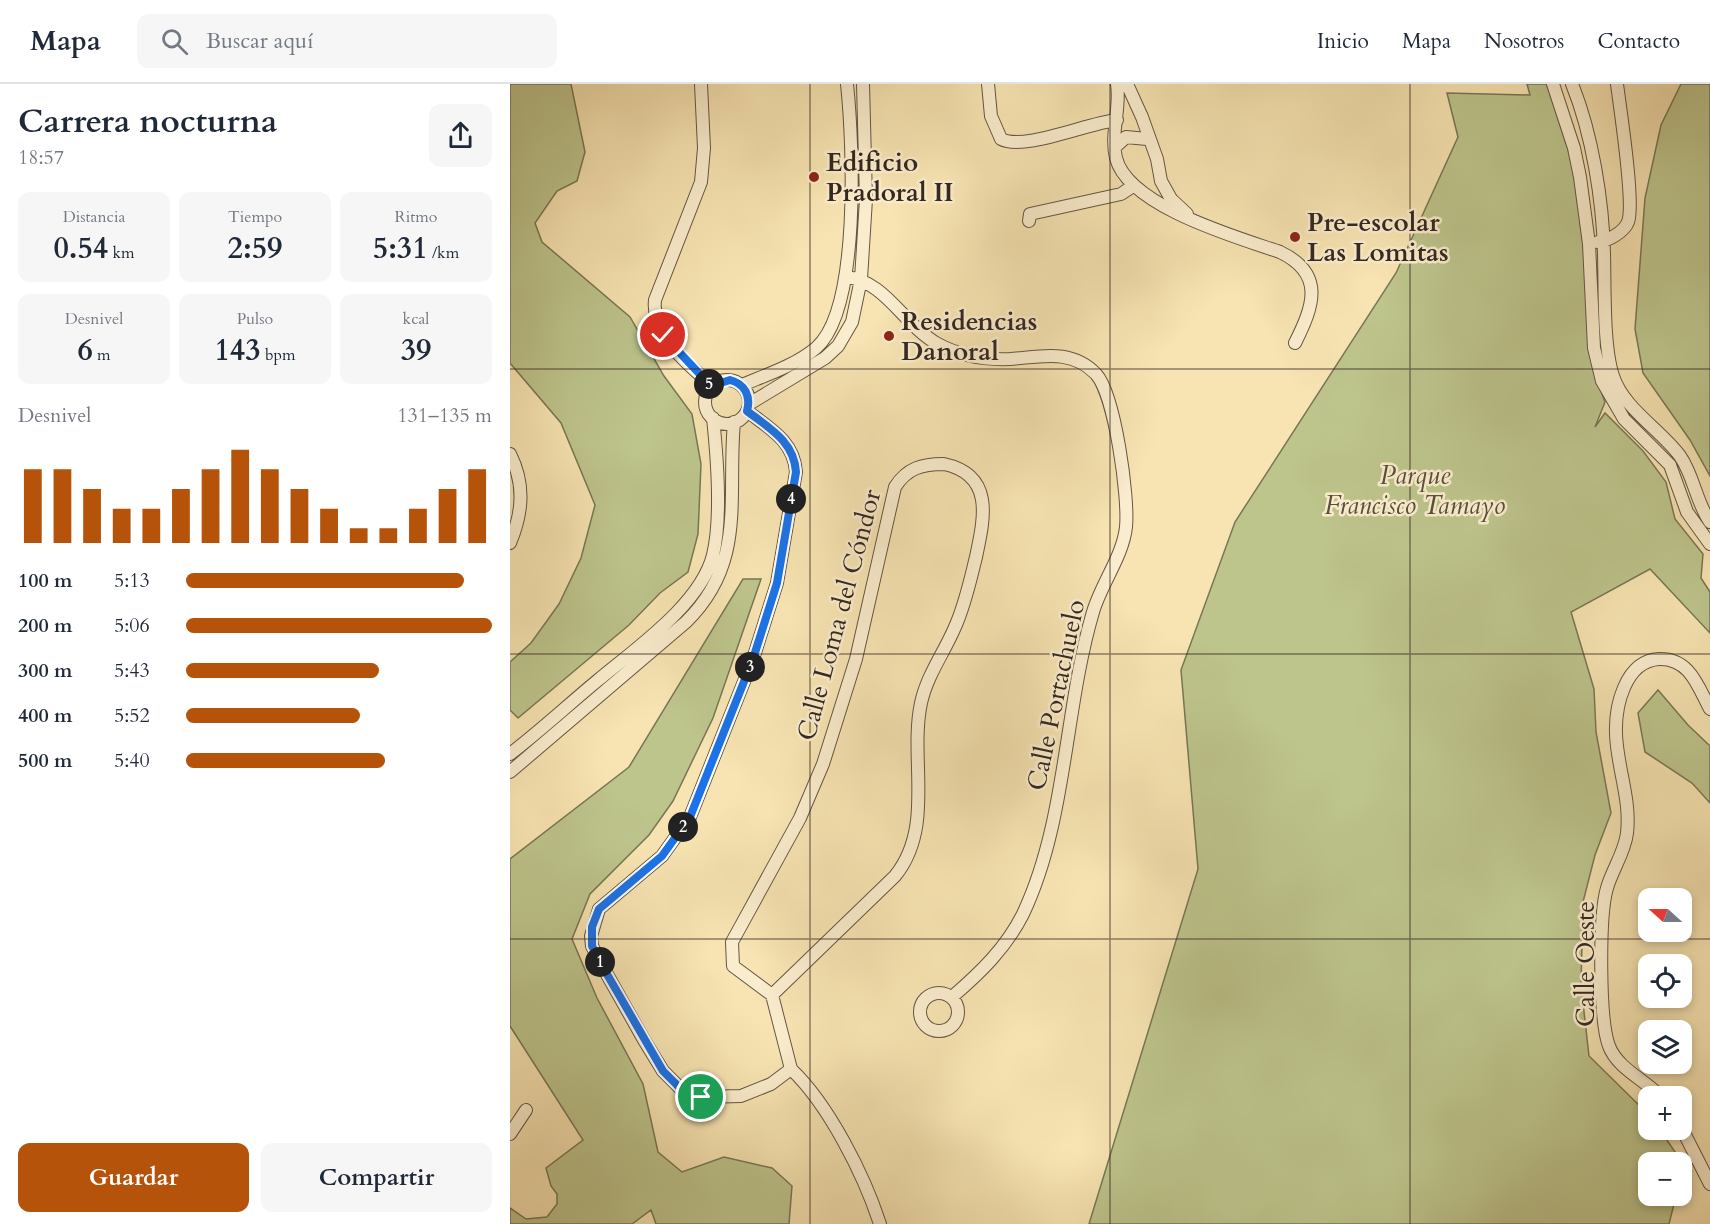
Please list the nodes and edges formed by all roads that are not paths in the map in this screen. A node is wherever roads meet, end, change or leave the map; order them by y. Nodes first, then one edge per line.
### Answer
1 (701, 84) edge
2 (847, 84) edge
3 (863, 84) edge
4 (988, 84) edge
5 (1117, 84) edge
6 (1127, 84) edge
7 (1553, 84) edge
8 (1572, 84) edge
9 (1617, 84) edge
10 (1117, 120) junction
11 (1148, 139) junction
12 (1115, 147) junction
13 (1161, 181) junction
14 (1133, 186) junction
15 (1192, 218) junction
16 (1029, 221) dead end
17 (1604, 241) junction
18 (1589, 244) junction
19 (845, 277) junction
20 (861, 279) junction
21 (1295, 344) dead end
22 (742, 385) junction
23 (711, 386) junction
24 (748, 408) junction
25 (713, 418) junction
26 (734, 422) junction
27 (510, 454) edge
28 (1710, 522) edge
29 (510, 543) edge
30 (1710, 544) edge
31 (1710, 710) edge
32 (510, 754) edge
33 (510, 772) edge
34 (772, 995) junction
35 (952, 997) dead end
36 (791, 1070) junction
37 (1648, 1086) edge
38 (526, 1110) dead end
39 (510, 1134) edge
40 (1688, 1140) edge
41 (1710, 1184) edge
42 (880, 1224) edge

1 - 23 street
2 - 19 street
3 - 20 street
4 - 10 street
5 - 10 street
6 - 11 street
7 - 18 street
8 - 17 street
9 - 17 street
10 - 12 street
11 - 12 street
11 - 13 street
12 - 14 street
13 - 14 street
13 - 15 street
14 - 15 street
14 - 16 street
15 - 21 street
17 - 18 street
17 - 28 street
18 - 30 street
19 - 20 street
19 - 22 street
20 - 24 street
20 - 35 street, Calle Portachuelo
22 - 23 street
22 - 24 street
23 - 25 street
24 - 26 street
24 - 36 street
25 - 26 street
25 - 32 street
26 - 33 street
27 - 29 street
31 - 37 street, Calle Oeste
34 - 34 street, Calle Loma del Cóndor
34 - 36 street
36 - 42 street
38 - 39 street
40 - 41 street

